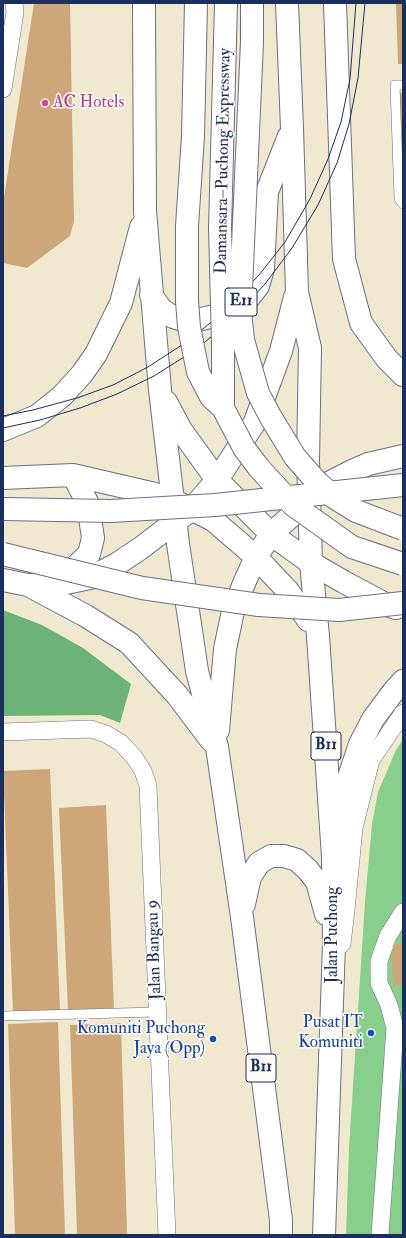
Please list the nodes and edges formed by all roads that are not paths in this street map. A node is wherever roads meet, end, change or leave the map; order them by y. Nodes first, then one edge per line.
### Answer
1 (14, 3) edge
2 (144, 3) edge
3 (196, 3) edge
4 (226, 3) edge
5 (252, 3) edge
6 (287, 3) edge
7 (335, 3) edge
8 (4, 69) edge
9 (403, 85) edge
10 (3, 89) edge
11 (292, 128) junction
12 (403, 204) edge
13 (145, 211) junction
14 (297, 292) junction
15 (151, 295) junction
16 (403, 375) edge
17 (160, 390) junction
18 (223, 408) junction
19 (3, 430) edge
20 (403, 456) edge
21 (73, 475) junction
22 (3, 478) edge
23 (217, 480) junction
24 (403, 486) edge
25 (309, 501) junction
26 (3, 509) edge
27 (180, 510) junction
28 (403, 529) edge
29 (271, 534) junction
30 (3, 554) edge
31 (256, 557) junction
32 (311, 563) junction
33 (403, 564) edge
34 (3, 580) edge
35 (28, 585) junction
36 (403, 603) edge
37 (403, 610) edge
38 (318, 636) junction
39 (403, 681) edge
40 (403, 713) edge
41 (3, 732) edge
42 (217, 747) junction
43 (333, 857) junction
44 (403, 912) edge
45 (242, 916) junction
46 (334, 944) junction
47 (157, 1012) junction
48 (332, 1014) junction
49 (3, 1016) edge
50 (167, 1235) edge
51 (281, 1235) edge
52 (324, 1235) edge
53 (380, 1235) edge

1 - 8 street
2 - 13 main road
3 - 18 main road, bridge
4 - 18 main road, Damansara–Puchong Expressway / E11, bridge
5 - 28 main road, Damansara–Puchong Expressway / E11, bridge
6 - 11 main road
7 - 16 main road
8 - 10 street
9 - 12 lane
11 - 14 main road
11 - 15 main road
13 - 15 main road
13 - 19 main road
14 - 23 main road
14 - 25 main road, Jalan Puchong
15 - 17 main road
17 - 23 main road
17 - 27 main road
18 - 33 main road, Damansara–Puchong Expressway / E11, bridge
20 - 25 main road
21 - 22 main road
21 - 27 main road
21 - 35 main road
23 - 27 main road
23 - 29 main road
24 - 26 main road, bridge
25 - 29 main road
25 - 32 main road, Jalan Puchong
27 - 31 main road
27 - 35 main road
27 - 42 main road
29 - 31 main road
29 - 32 main road
30 - 36 main road, bridge
31 - 38 main road
31 - 42 main road
32 - 37 main road
32 - 38 main road, Jalan Puchong
34 - 35 main road
35 - 42 main road
38 - 43 main road, Jalan Puchong / B11
39 - 43 main road
40 - 48 street
41 - 47 street, Jalan Bangau 9
42 - 45 main road, B11
43 - 46 main road, Jalan Puchong / B11
44 - 53 street
45 - 46 main road
45 - 51 main road, B11
46 - 48 main road, Jalan Puchong / B11
47 - 49 lane
47 - 50 street, Jalan Bangau 9
48 - 52 main road, Jalan Puchong / B11

